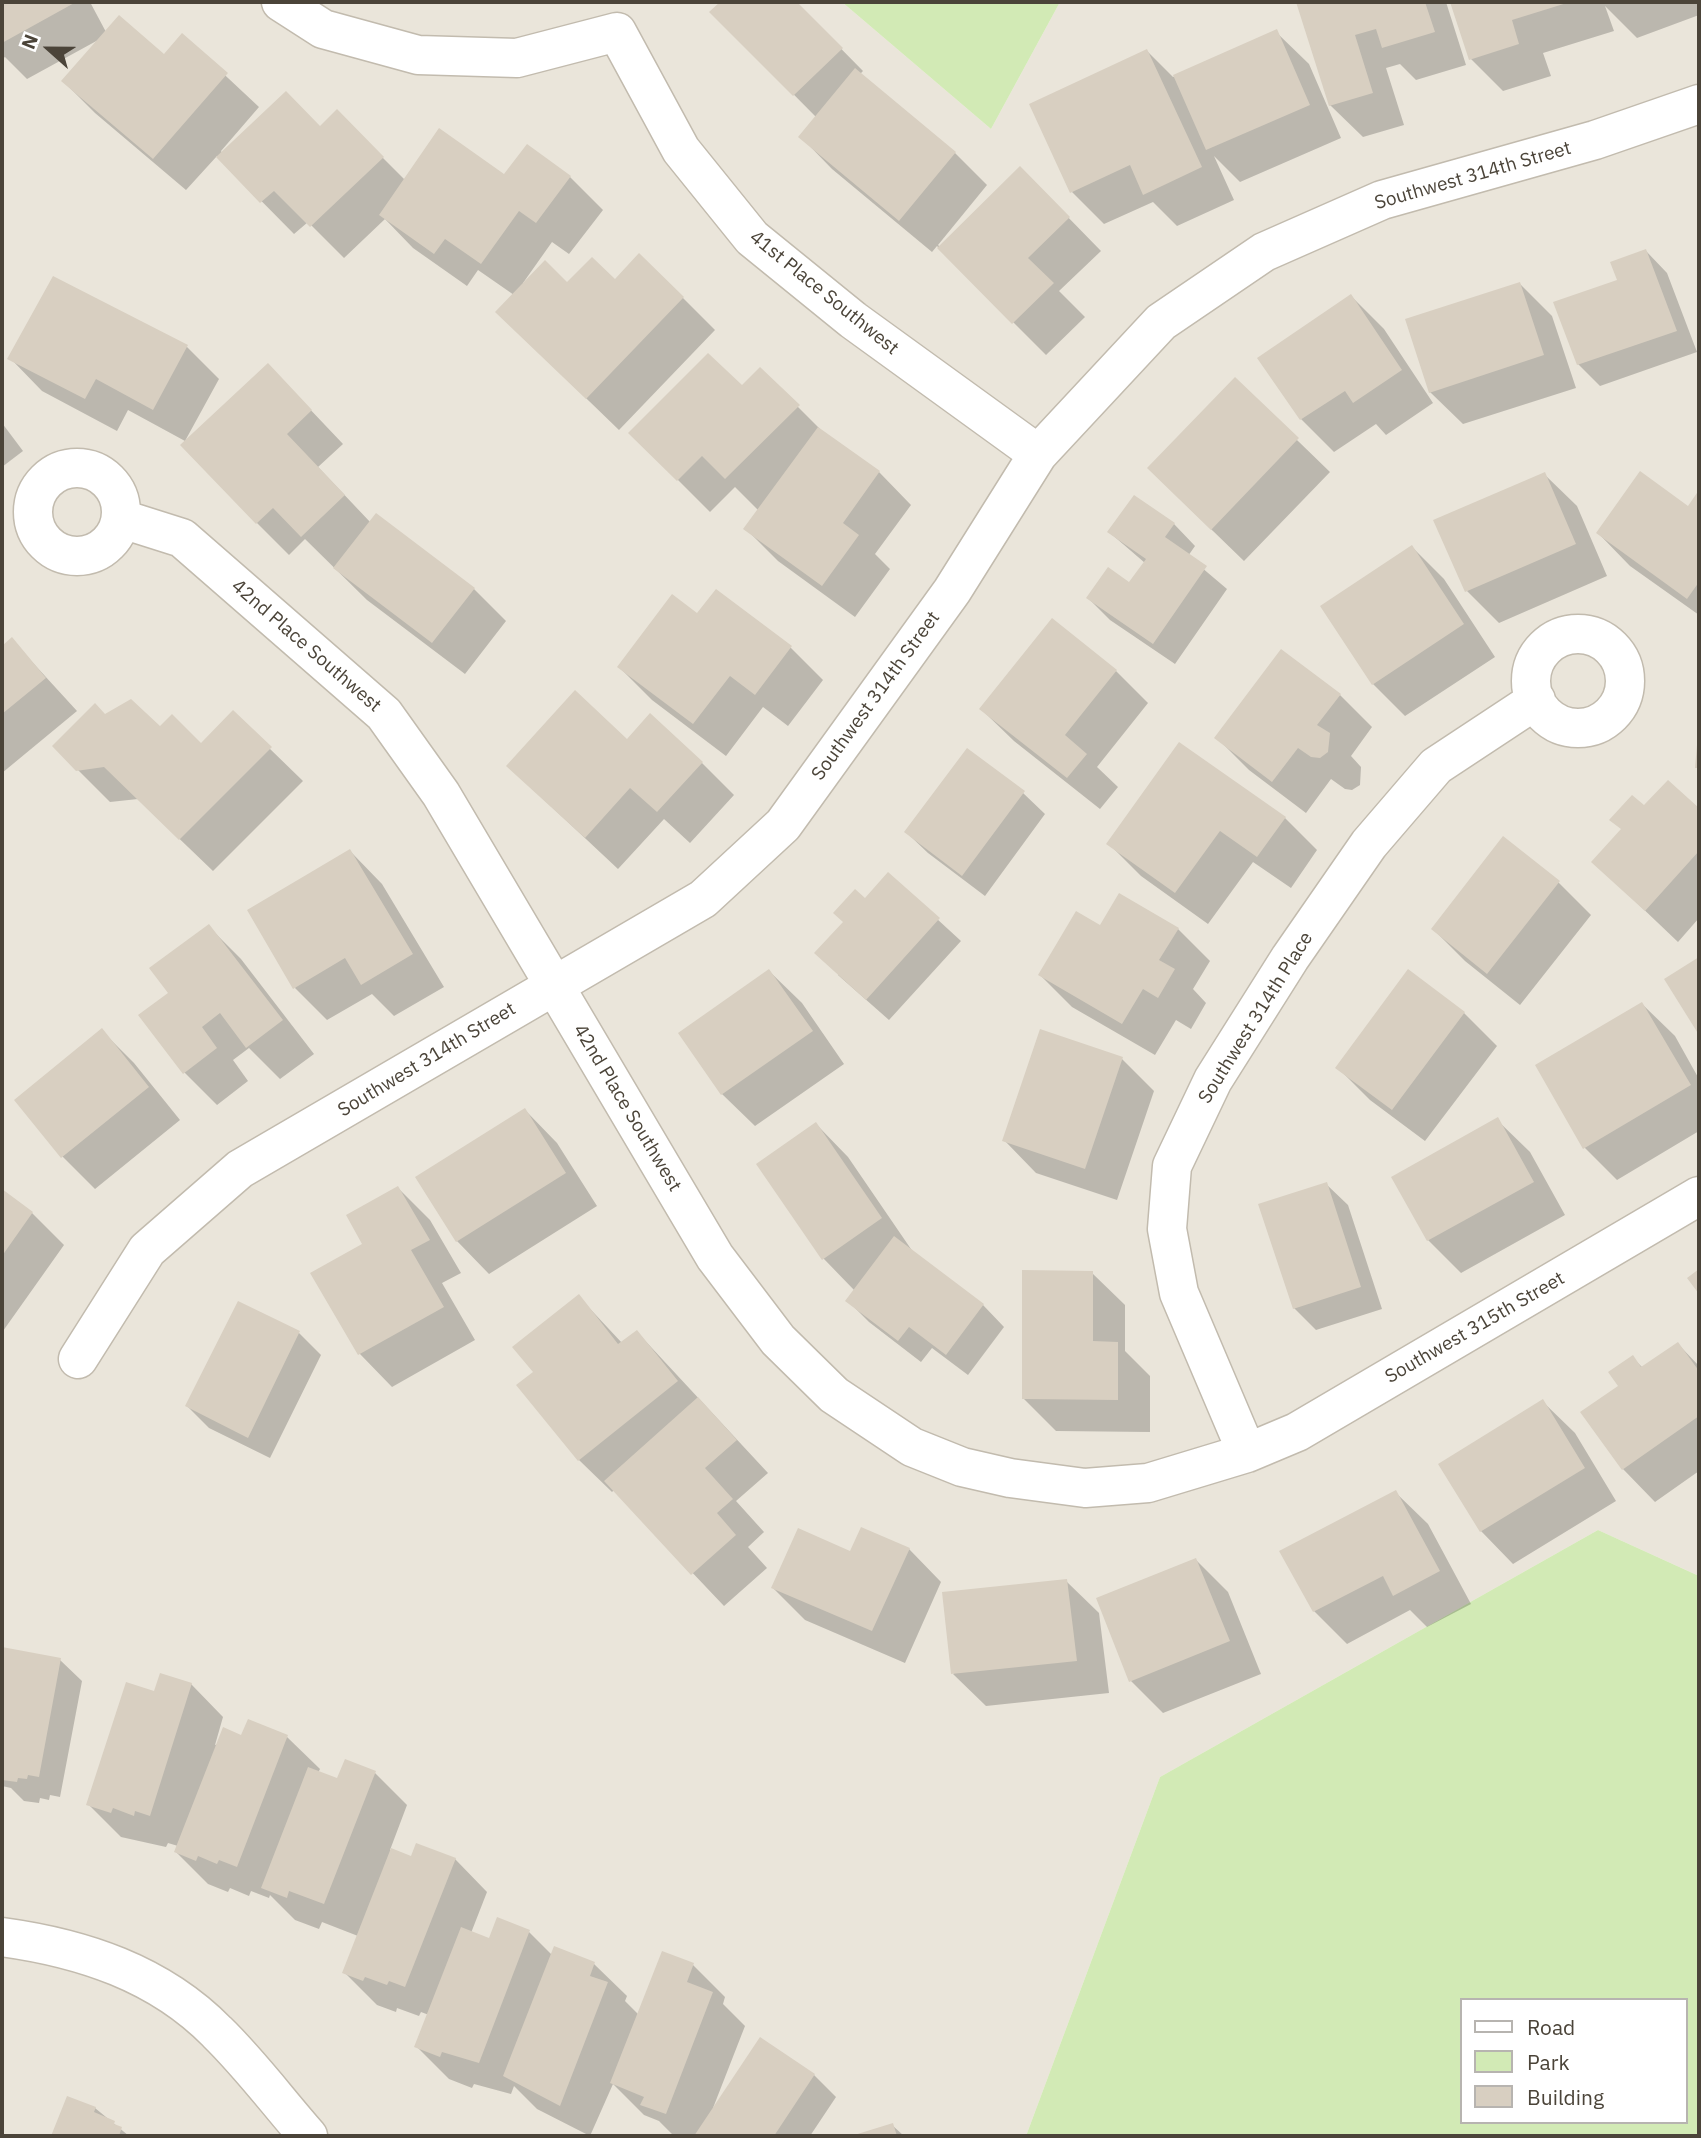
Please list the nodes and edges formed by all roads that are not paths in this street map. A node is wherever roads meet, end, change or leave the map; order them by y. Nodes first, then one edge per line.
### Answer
1 (281, 2) edge
2 (618, 17) edge
3 (1699, 104) edge
4 (1038, 454) junction
5 (121, 519) dead end
6 (1535, 701) dead end
7 (553, 985) junction
8 (1699, 1196) edge
9 (78, 1360) dead end
10 (1247, 1452) junction
11 (2, 1937) edge
12 (308, 2136) edge

1 - 2 street, 41st Place Southwest
2 - 4 street, 41st Place Southwest
3 - 4 street, Southwest 314th Street
4 - 7 street, Southwest 314th Street
5 - 7 street, 42nd Place Southwest
6 - 10 street, Southwest 314th Place
7 - 9 street, Southwest 314th Street
7 - 10 street, 42nd Place Southwest
8 - 10 street, Southwest 315th Street
11 - 12 street

